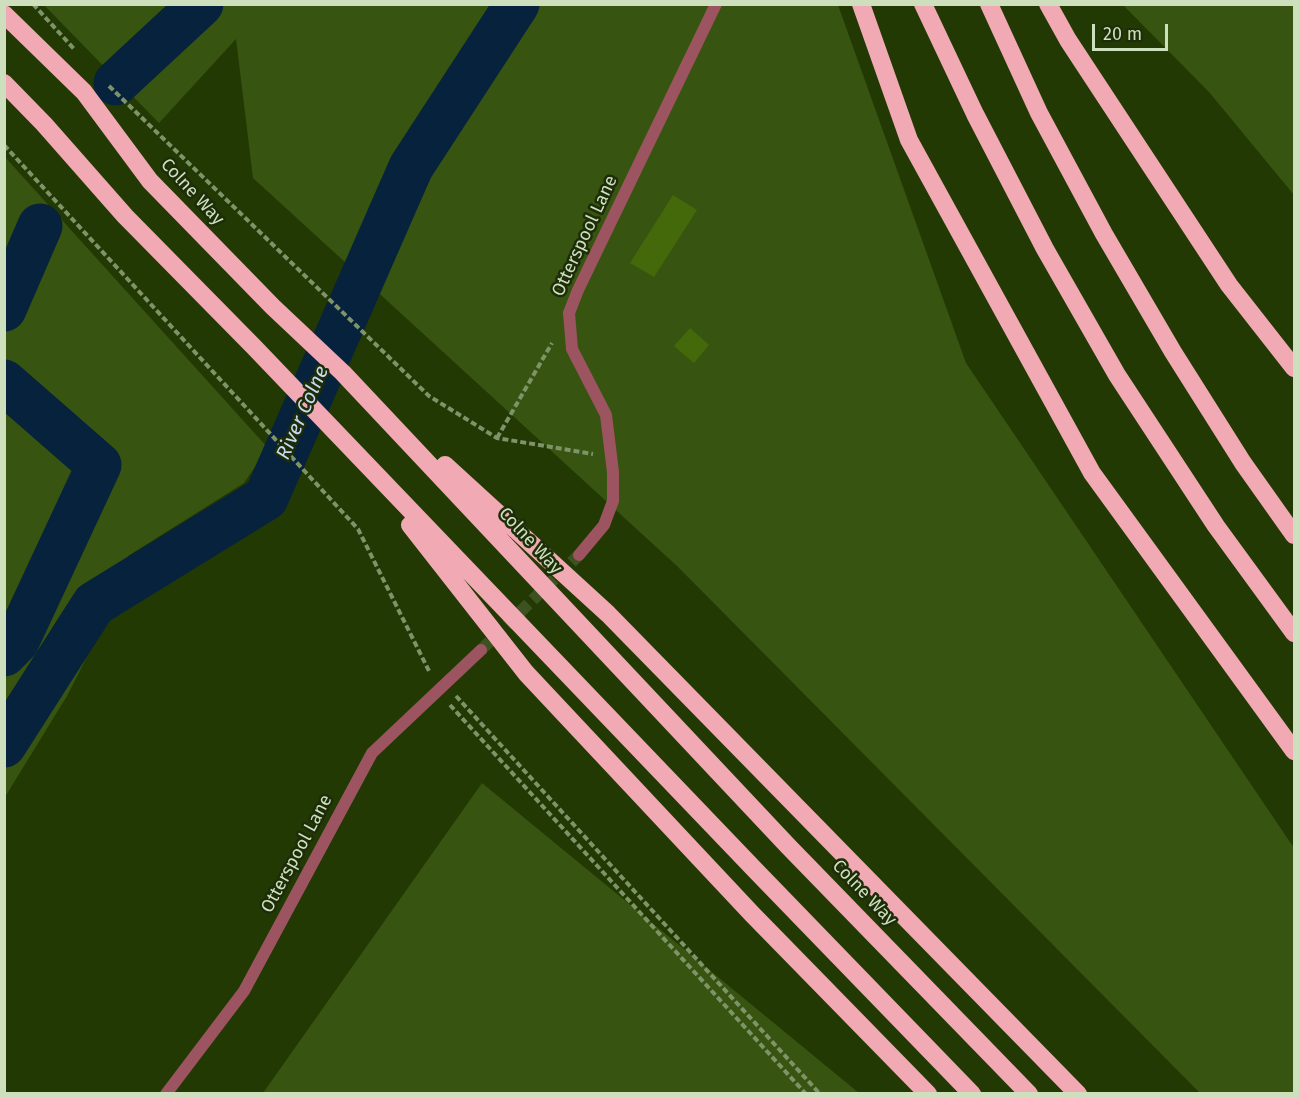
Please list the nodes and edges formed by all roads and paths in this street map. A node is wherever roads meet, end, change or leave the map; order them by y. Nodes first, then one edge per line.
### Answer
1 (33, 4) edge
2 (716, 4) edge
3 (861, 4) edge
4 (923, 4) edge
5 (989, 4) edge
6 (1048, 4) edge
7 (4, 14) edge
8 (79, 54) dead end
9 (102, 78) dead end
10 (4, 83) edge
11 (4, 146) edge
12 (569, 313) junction
13 (1294, 368) edge
14 (343, 373) junction
15 (497, 438) junction
16 (346, 443) junction
17 (611, 458) junction
18 (1294, 535) edge
19 (579, 555) tunnel mouth
20 (1294, 633) edge
21 (482, 650) tunnel mouth
22 (442, 687) junction
23 (1294, 751) edge
24 (165, 1094) edge
25 (806, 1094) edge
26 (820, 1094) edge
27 (928, 1094) edge
28 (972, 1094) edge
29 (1029, 1094) edge
30 (1078, 1094) edge

1 - 8 path
2 - 12 street, Otterspool Lane
3 - 23 highway
4 - 20 highway
5 - 18 highway
6 - 13 highway
7 - 14 highway, Colne Way
9 - 15 path
10 - 16 highway
11 - 22 path
12 - 15 path
12 - 17 street, Otterspool Lane
14 - 29 highway, Colne Way
14 - 30 highway
15 - 17 path
16 - 27 highway
16 - 28 highway
17 - 19 street, Otterspool Lane
21 - 22 street, Otterspool Lane
22 - 24 street, Otterspool Lane
22 - 25 path
22 - 26 path

